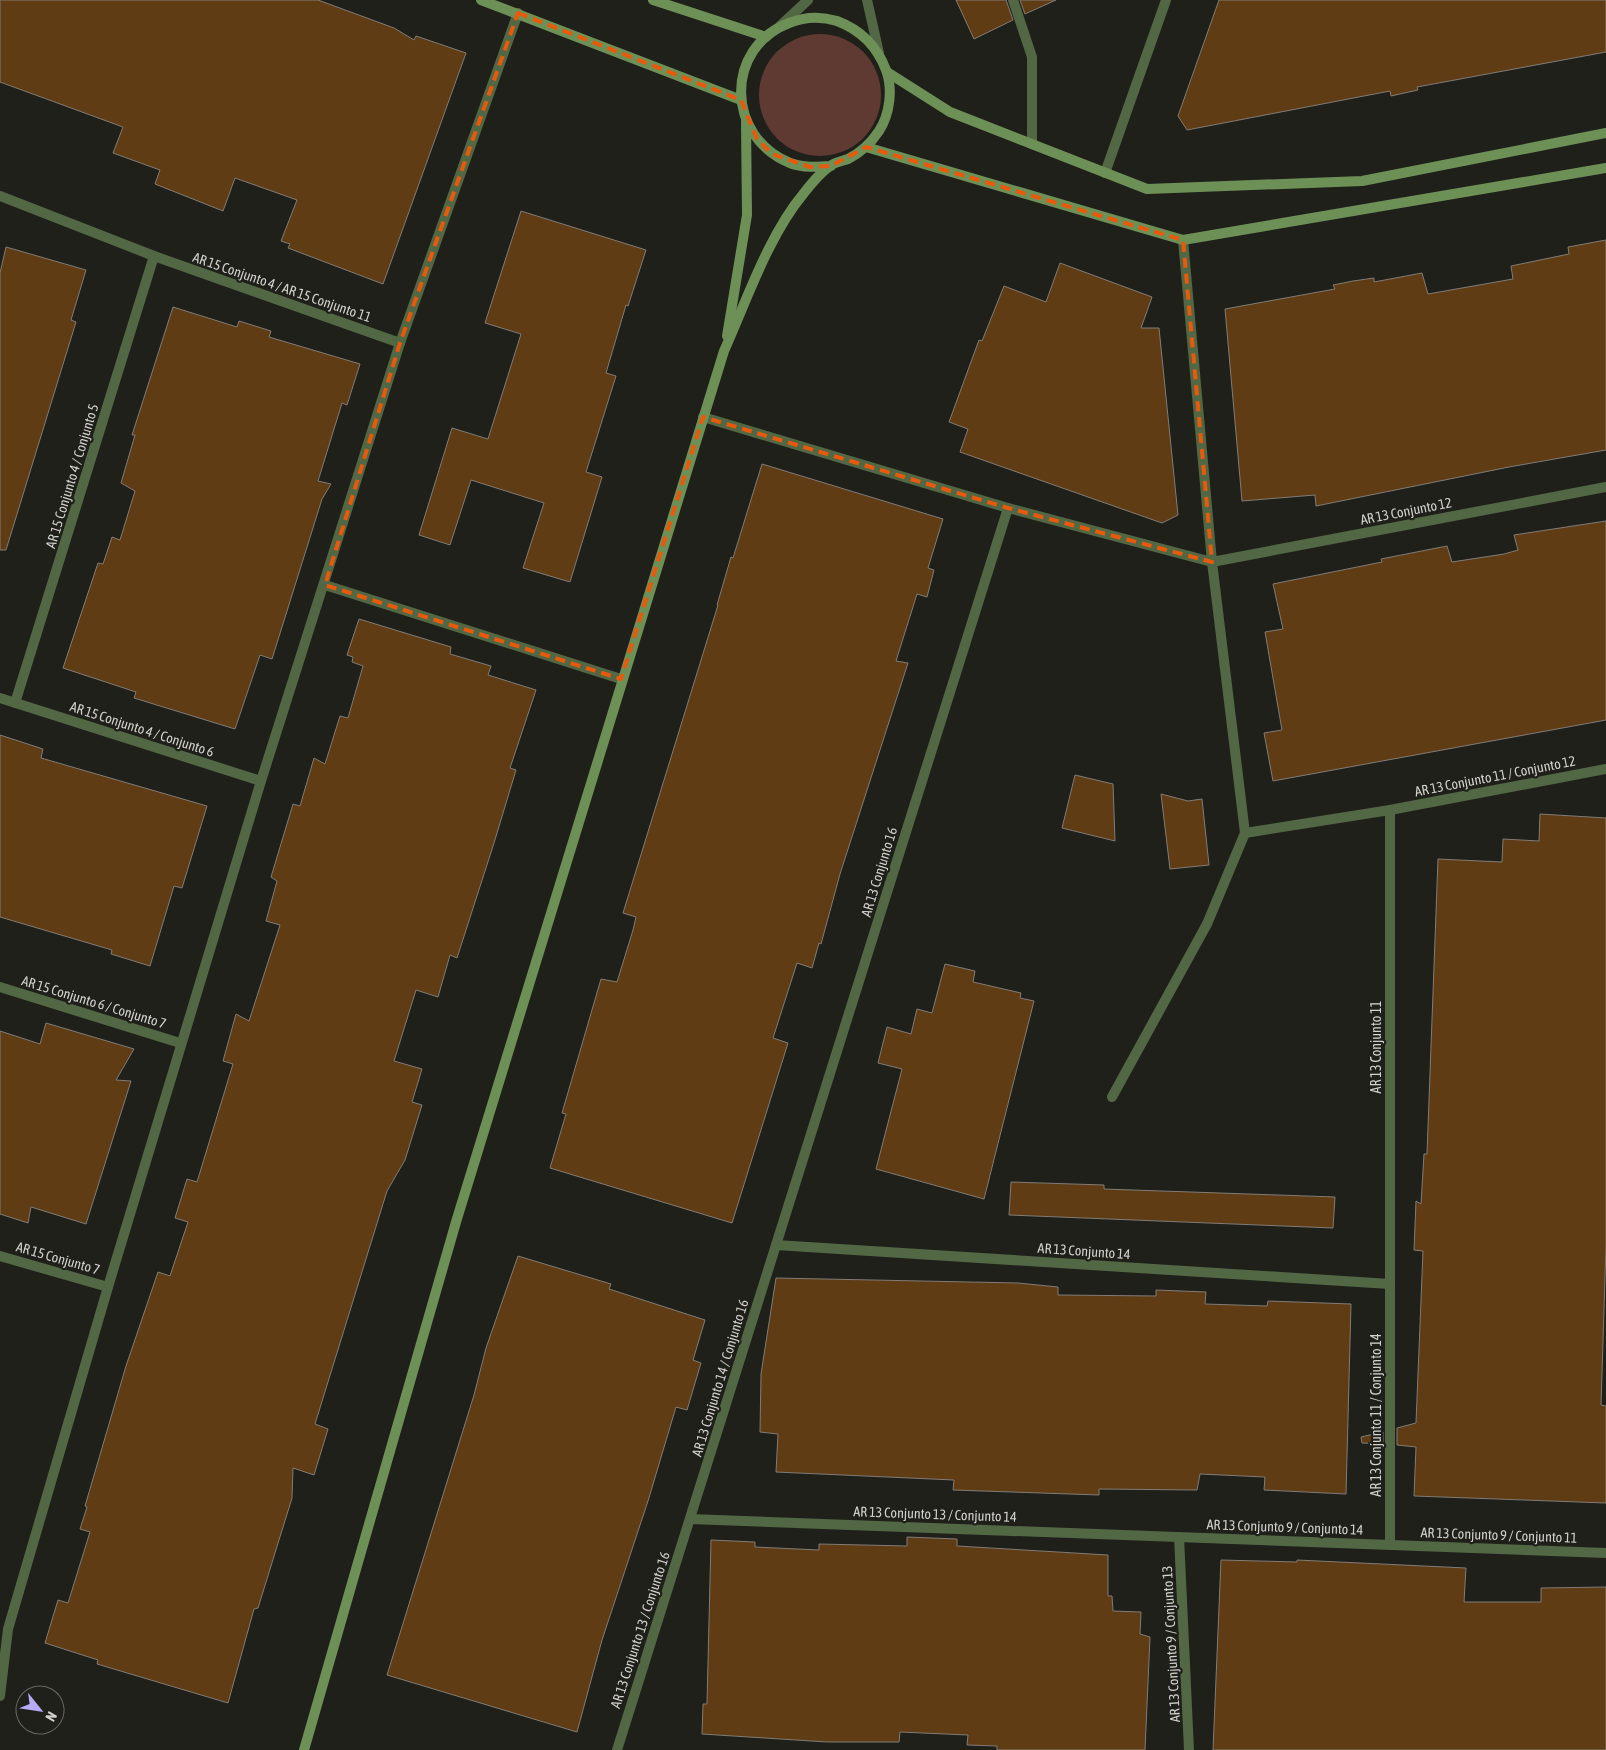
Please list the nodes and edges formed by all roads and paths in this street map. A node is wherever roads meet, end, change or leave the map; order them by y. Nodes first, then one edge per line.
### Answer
1 (481, 0) edge
2 (653, 0) edge
3 (808, 0) edge
4 (867, 0) edge
5 (1013, 0) edge
6 (1166, 0) edge
7 (518, 12) junction
8 (780, 26) junction
9 (766, 36) junction
10 (879, 53) junction
11 (887, 72) junction
12 (741, 100) junction
13 (746, 121) junction
14 (1606, 133) edge
15 (1032, 144) junction
16 (866, 147) junction
17 (831, 166) junction
18 (1606, 168) edge
19 (1105, 172) junction
20 (0, 196) edge
21 (1183, 240) junction
22 (154, 256) junction
23 (400, 343) junction
24 (724, 351) junction
25 (703, 417) junction
26 (1606, 487) edge
27 (1008, 508) junction
28 (1212, 562) junction
29 (324, 585) junction
30 (621, 680) junction
31 (0, 698) edge
32 (15, 703) junction
33 (1606, 769) edge
34 (261, 781) junction
35 (1390, 810) junction
36 (1245, 833) junction
37 (0, 987) edge
38 (180, 1043) junction
39 (1112, 1097) dead end
40 (776, 1245) junction
41 (0, 1256) edge
42 (1390, 1284) junction
43 (108, 1287) junction
44 (690, 1519) junction
45 (1179, 1537) junction
46 (1390, 1545) junction
47 (1606, 1553) edge
48 (0, 1696) edge
49 (304, 1750) edge
50 (617, 1750) edge
51 (1190, 1750) edge

1 - 7 street
2 - 9 street
3 - 8 street
4 - 10 street
5 - 15 street
6 - 19 street
7 - 12 street
7 - 23 street
8 - 9 street
8 - 10 street
9 - 12 street
10 - 11 street
11 - 15 street
11 - 16 street
12 - 13 street
13 - 17 street
13 - 24 street
14 - 19 street
15 - 19 street
16 - 17 street
16 - 21 street
17 - 24 street
18 - 21 street
20 - 22 street, AR 15 Conjunto 4 / AR 15 Conjunto 11
21 - 28 street
22 - 23 street, AR 15 Conjunto 4 / AR 15 Conjunto 11
22 - 32 street, AR 15 Conjunto 4 / Conjunto 5
23 - 29 street
24 - 25 street
25 - 27 street
25 - 30 street
26 - 28 street, AR 13 Conjunto 12
27 - 28 street
27 - 40 street, AR 13 Conjunto 16
28 - 36 street
29 - 30 street
29 - 34 street
30 - 49 street
31 - 32 street, AR 15 Conjunto 4 / Conjunto 6
32 - 34 street, AR 15 Conjunto 4 / Conjunto 6
33 - 35 street, AR 13 Conjunto 11 / Conjunto 12
34 - 38 street
35 - 36 street, AR 13 Conjunto 11 / Conjunto 12
35 - 42 street, AR 13 Conjunto 11
36 - 39 street
37 - 38 street, AR 15 Conjunto 6 / Conjunto 7
38 - 43 street
40 - 42 street, AR 13 Conjunto 14
40 - 44 street, AR 13 Conjunto 14 / Conjunto 16
41 - 43 street, AR 15 Conjunto 7
42 - 46 street, AR 13 Conjunto 11 / Conjunto 14
43 - 48 street
44 - 45 street, AR 13 Conjunto 13 / Conjunto 14
44 - 50 street, AR 13 Conjunto 13 / Conjunto 16
45 - 46 street, AR 13 Conjunto 9 / Conjunto 14
45 - 51 street, AR 13 Conjunto 9 / Conjunto 13
46 - 47 street, AR 13 Conjunto 9 / Conjunto 11

